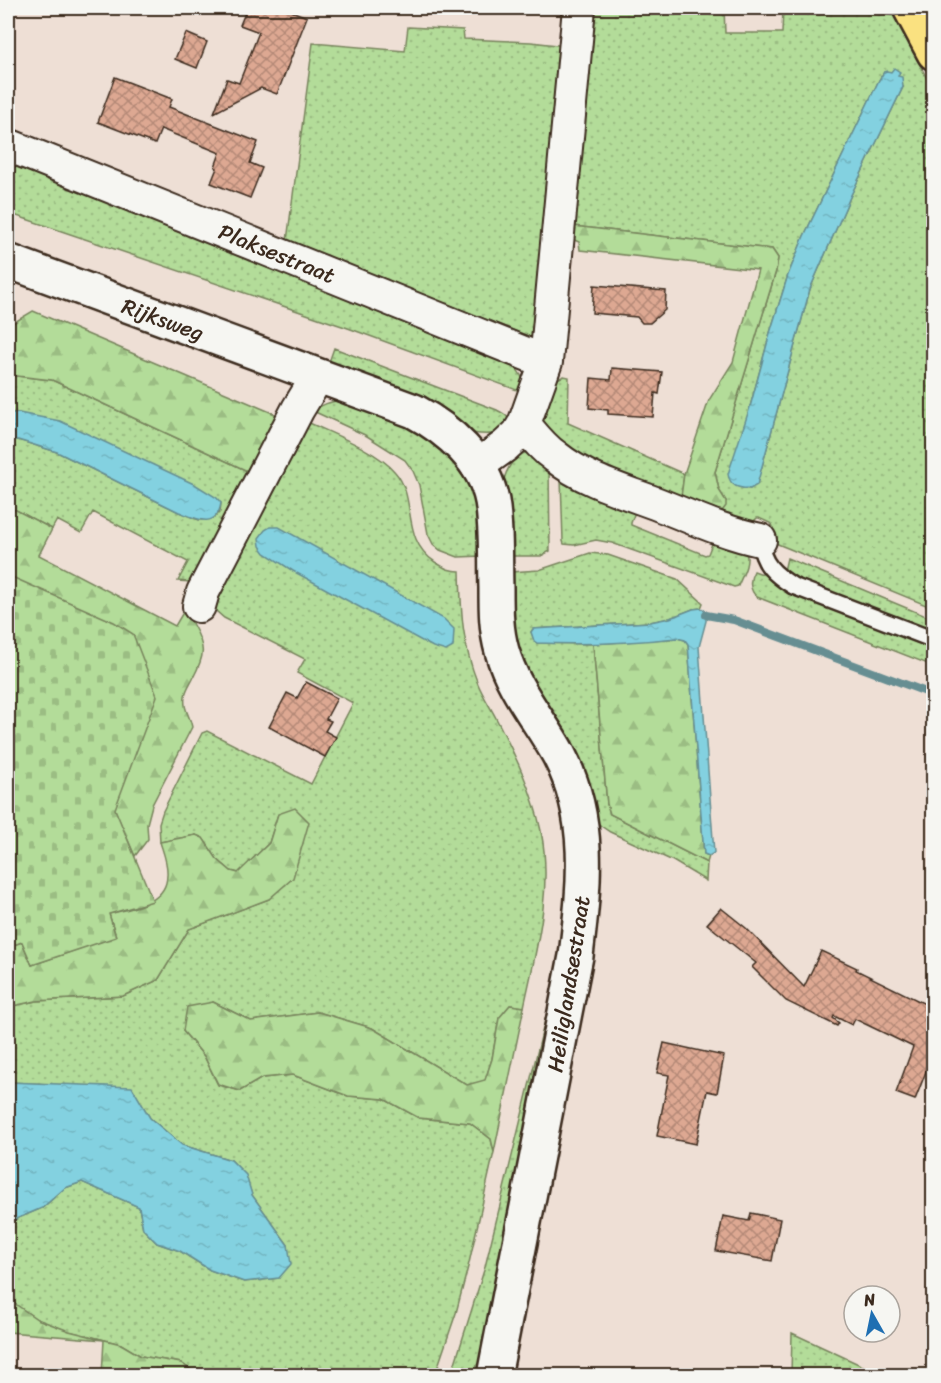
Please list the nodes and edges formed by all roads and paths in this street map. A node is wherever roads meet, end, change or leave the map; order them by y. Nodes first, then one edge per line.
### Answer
1 (579, 8) edge
2 (910, 8) edge
3 (933, 53) edge
4 (8, 146) edge
5 (8, 261) edge
6 (546, 362) junction
7 (318, 376) junction
8 (524, 424) junction
9 (477, 466) junction
10 (760, 540) joint
11 (198, 606) dead end
12 (933, 640) edge
13 (494, 1376) edge

1 - 6 street
2 - 3 main road
4 - 6 street, Plaksestraat
5 - 7 street, Rijksweg
6 - 8 street
7 - 9 street, Rijksweg
7 - 11 street
8 - 9 street
8 - 10 street
9 - 13 street, Heiliglandsestraat
10 - 12 lane

